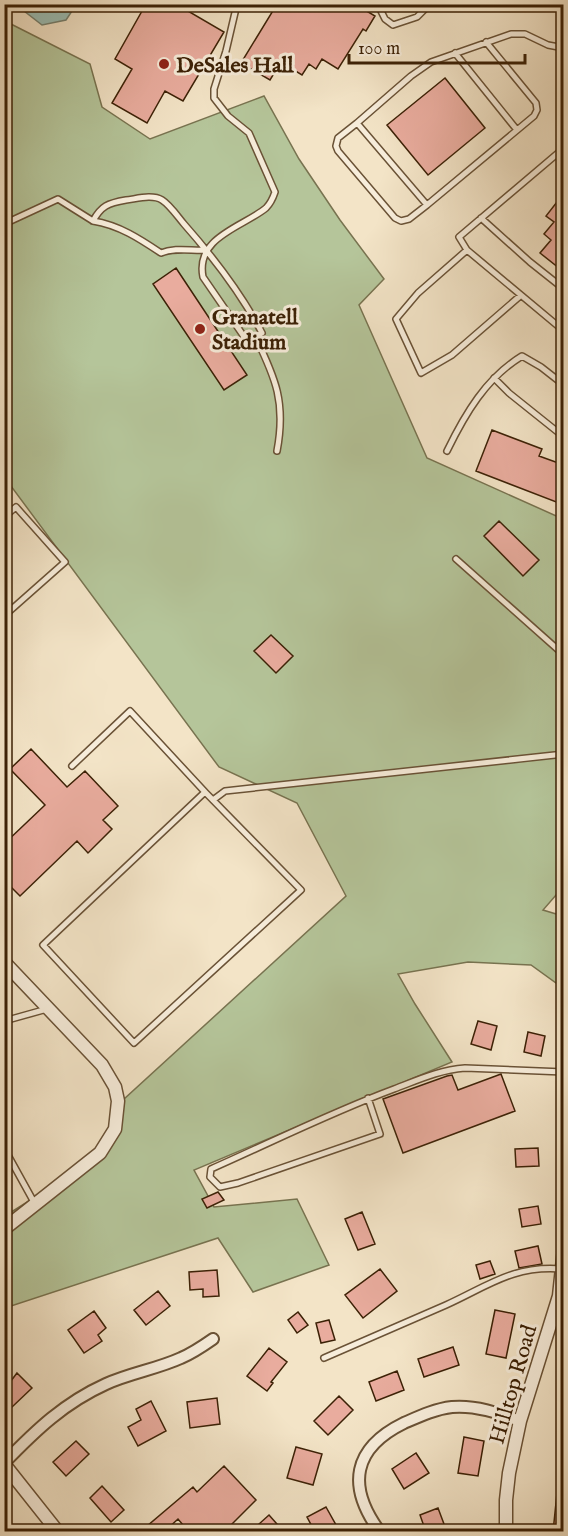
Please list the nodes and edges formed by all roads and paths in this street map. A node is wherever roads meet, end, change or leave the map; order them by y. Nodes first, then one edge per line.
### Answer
1 (385, 4) edge
2 (424, 4) edge
3 (235, 5) edge
4 (486, 42) junction
5 (564, 48) edge
6 (456, 53) junction
7 (357, 123) junction
8 (518, 130) junction
9 (564, 148) edge
10 (427, 205) junction
11 (481, 218) junction
12 (93, 221) junction
13 (4, 224) edge
14 (207, 250) junction
15 (467, 250) junction
16 (564, 289) edge
17 (520, 296) junction
18 (564, 331) edge
19 (255, 336) junction
20 (494, 378) junction
21 (564, 385) edge
22 (564, 437) edge
23 (277, 451) dead end
24 (447, 451) dead end
25 (4, 517) edge
26 (456, 559) dead end
27 (4, 616) edge
28 (564, 655) edge
29 (564, 754) edge
30 (72, 766) dead end
31 (205, 792) junction
32 (213, 800) junction
33 (4, 962) edge
34 (49, 1009) junction
35 (4, 1021) edge
36 (564, 1072) edge
37 (368, 1098) junction
38 (4, 1148) edge
39 (35, 1205) junction
40 (4, 1229) edge
41 (564, 1249) edge
42 (563, 1269) edge
43 (213, 1339) dead end
44 (324, 1358) dead end
45 (520, 1421) junction
46 (4, 1464) edge
47 (58, 1532) edge
48 (380, 1532) edge
49 (506, 1532) edge

1 - 2 lane
3 - 14 lane
4 - 5 lane
4 - 6 lane
4 - 8 lane
6 - 7 lane
6 - 8 lane
7 - 10 lane
7 - 10 lane
8 - 10 lane
9 - 11 lane
11 - 15 lane
11 - 16 lane
12 - 13 lane
12 - 14 lane
12 - 14 lane
14 - 19 lane
14 - 19 lane
15 - 17 lane
15 - 17 lane
17 - 18 lane
19 - 23 lane
20 - 21 lane
20 - 22 lane
20 - 24 lane
25 - 27 lane
26 - 28 lane
29 - 32 lane
30 - 31 lane
31 - 32 lane
31 - 32 lane
33 - 34 street
34 - 35 lane
34 - 39 street
36 - 37 lane
37 - 37 lane
38 - 39 lane
39 - 40 street
41 - 42 street, Hilltop Road
42 - 44 lane
42 - 45 street, Hilltop Road
43 - 46 street
45 - 48 street
45 - 49 street, Hilltop Road
46 - 47 street

